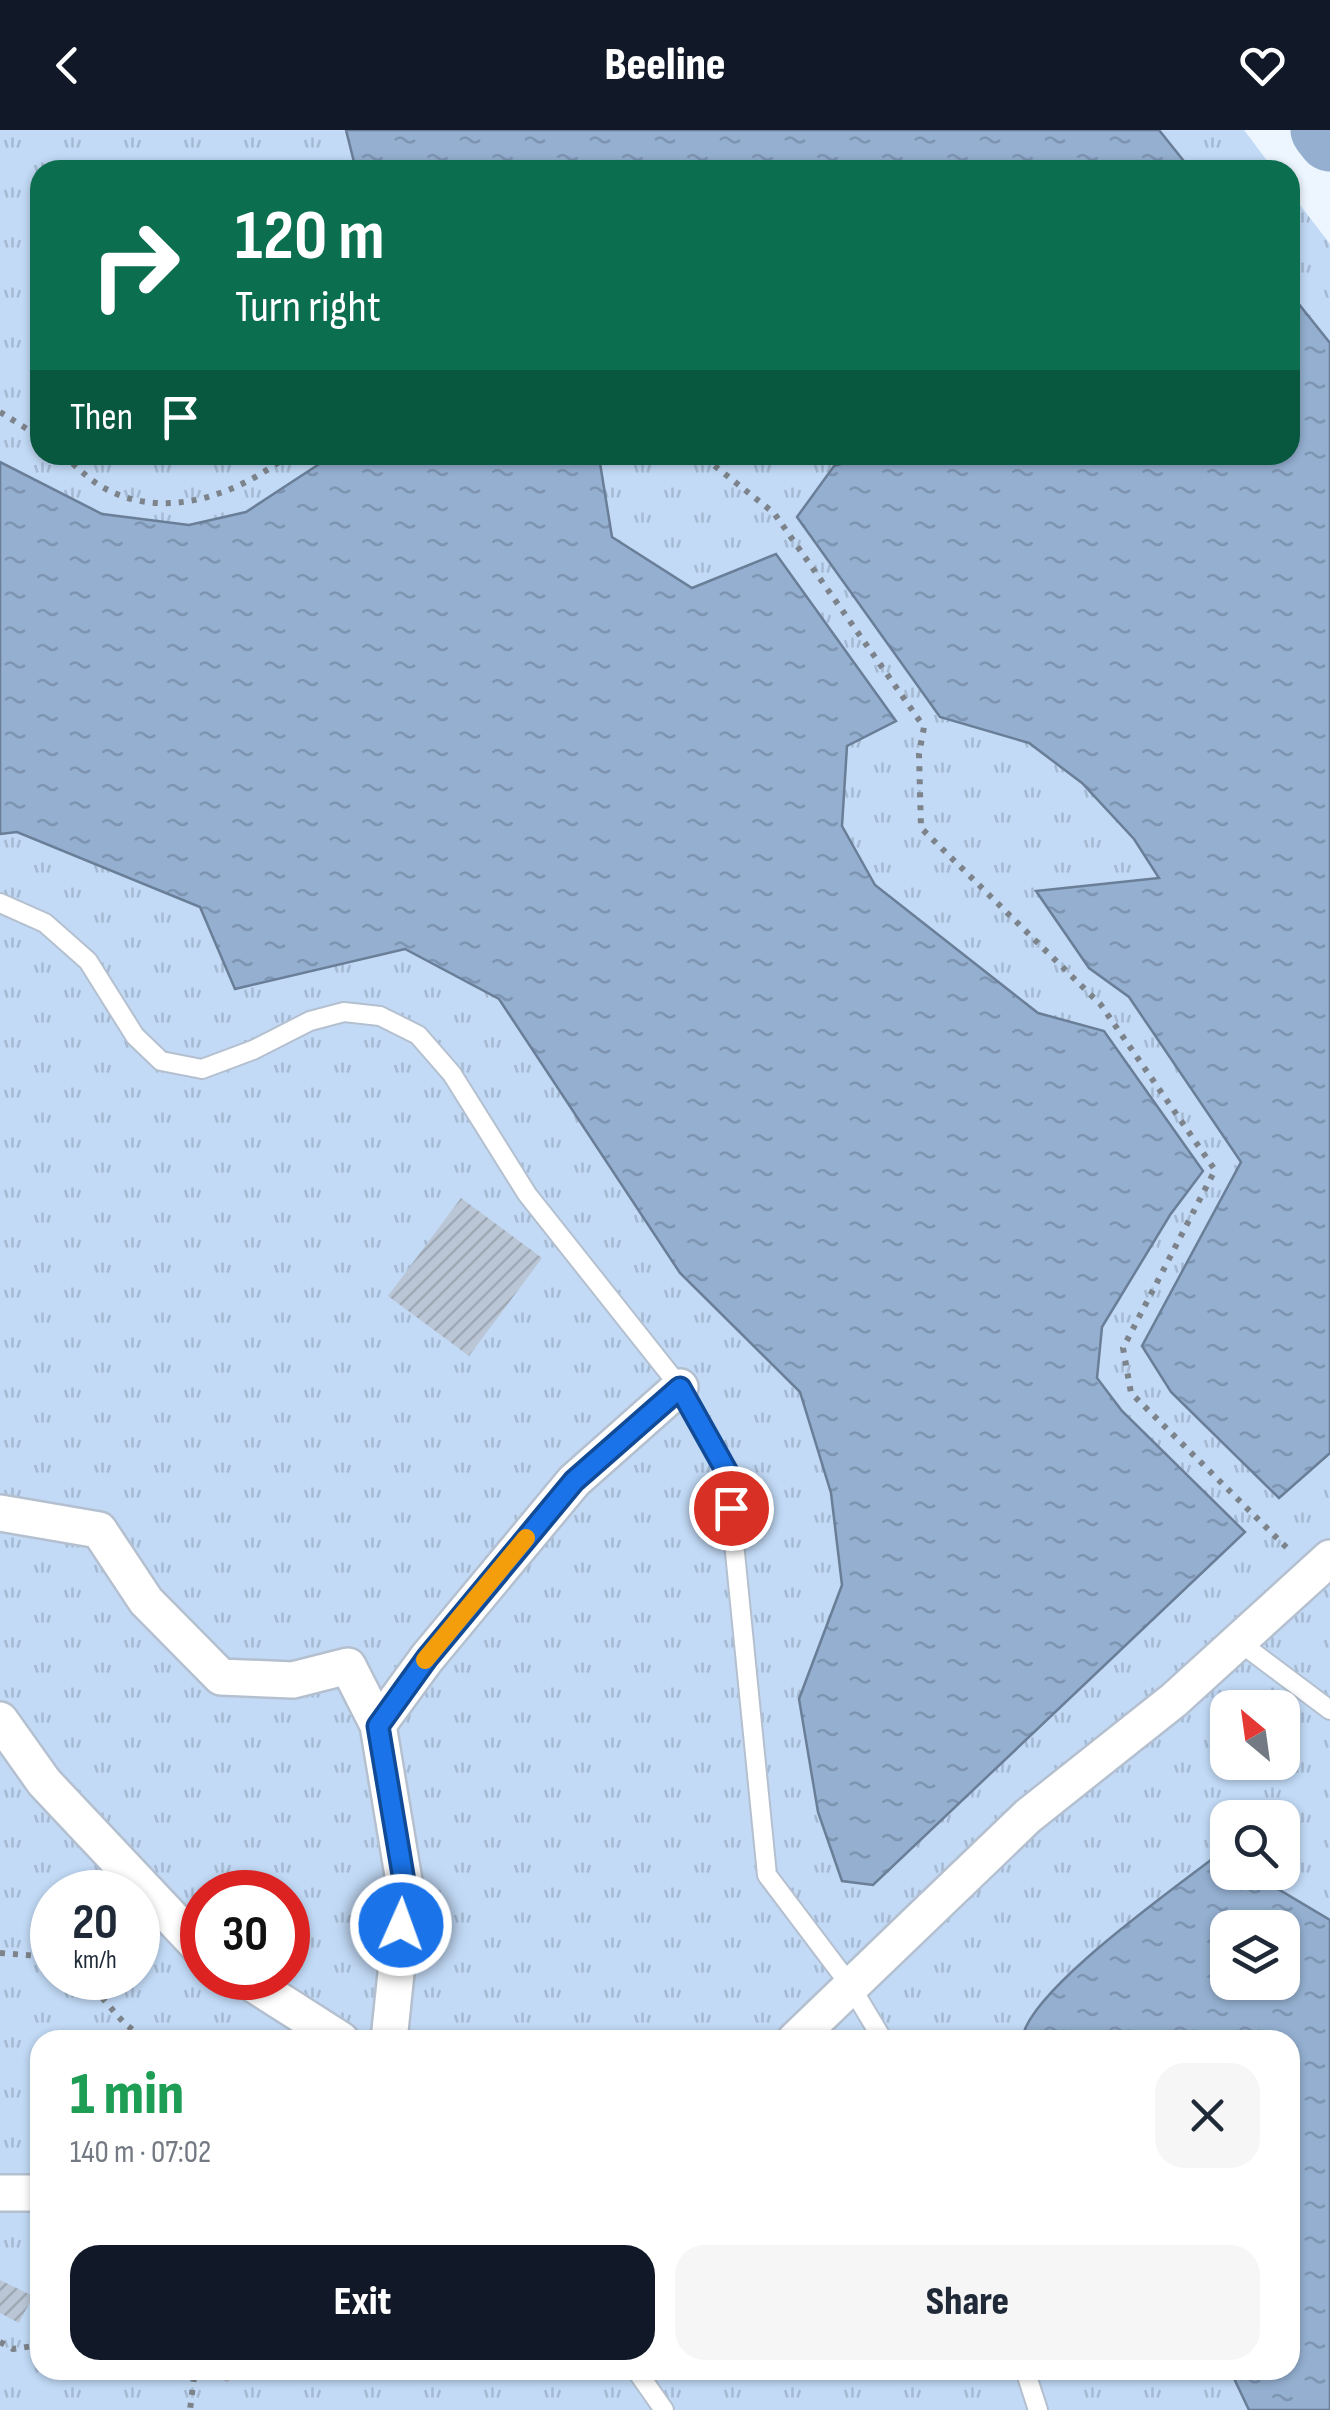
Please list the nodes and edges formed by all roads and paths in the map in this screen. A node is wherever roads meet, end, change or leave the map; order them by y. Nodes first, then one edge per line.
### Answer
1 (0, 412) edge
2 (30, 431) edge
3 (75, 465) edge
4 (275, 465) edge
5 (715, 465) edge
6 (0, 903) edge
7 (680, 1388) junction
8 (0, 1513) edge
9 (1320, 1565) edge
10 (1238, 1640) junction
11 (1330, 1710) edge
12 (0, 1720) edge
13 (378, 1726) junction
14 (180, 1927) edge
15 (0, 1953) edge
16 (30, 1955) edge
17 (850, 1985) junction
18 (104, 2000) edge
19 (278, 2000) edge
20 (133, 2030) edge
21 (325, 2030) edge
22 (390, 2030) edge
23 (805, 2030) edge
24 (876, 2030) edge
25 (0, 2193) edge
26 (30, 2193) edge
27 (0, 2342) edge
28 (30, 2346) edge
29 (194, 2380) edge
30 (643, 2380) edge
31 (1028, 2380) edge
32 (190, 2410) edge
33 (664, 2410) edge
34 (1038, 2410) edge

1 - 2 path
3 - 4 path
5 - 9 path
6 - 7 lane
7 - 13 street
7 - 17 lane
8 - 13 street
9 - 10 street
10 - 11 lane
10 - 17 street
12 - 14 street
13 - 22 street
15 - 16 path
17 - 23 street
17 - 24 lane
18 - 20 path
19 - 21 street
25 - 26 street
27 - 28 path
29 - 32 path
30 - 33 lane
31 - 34 lane

